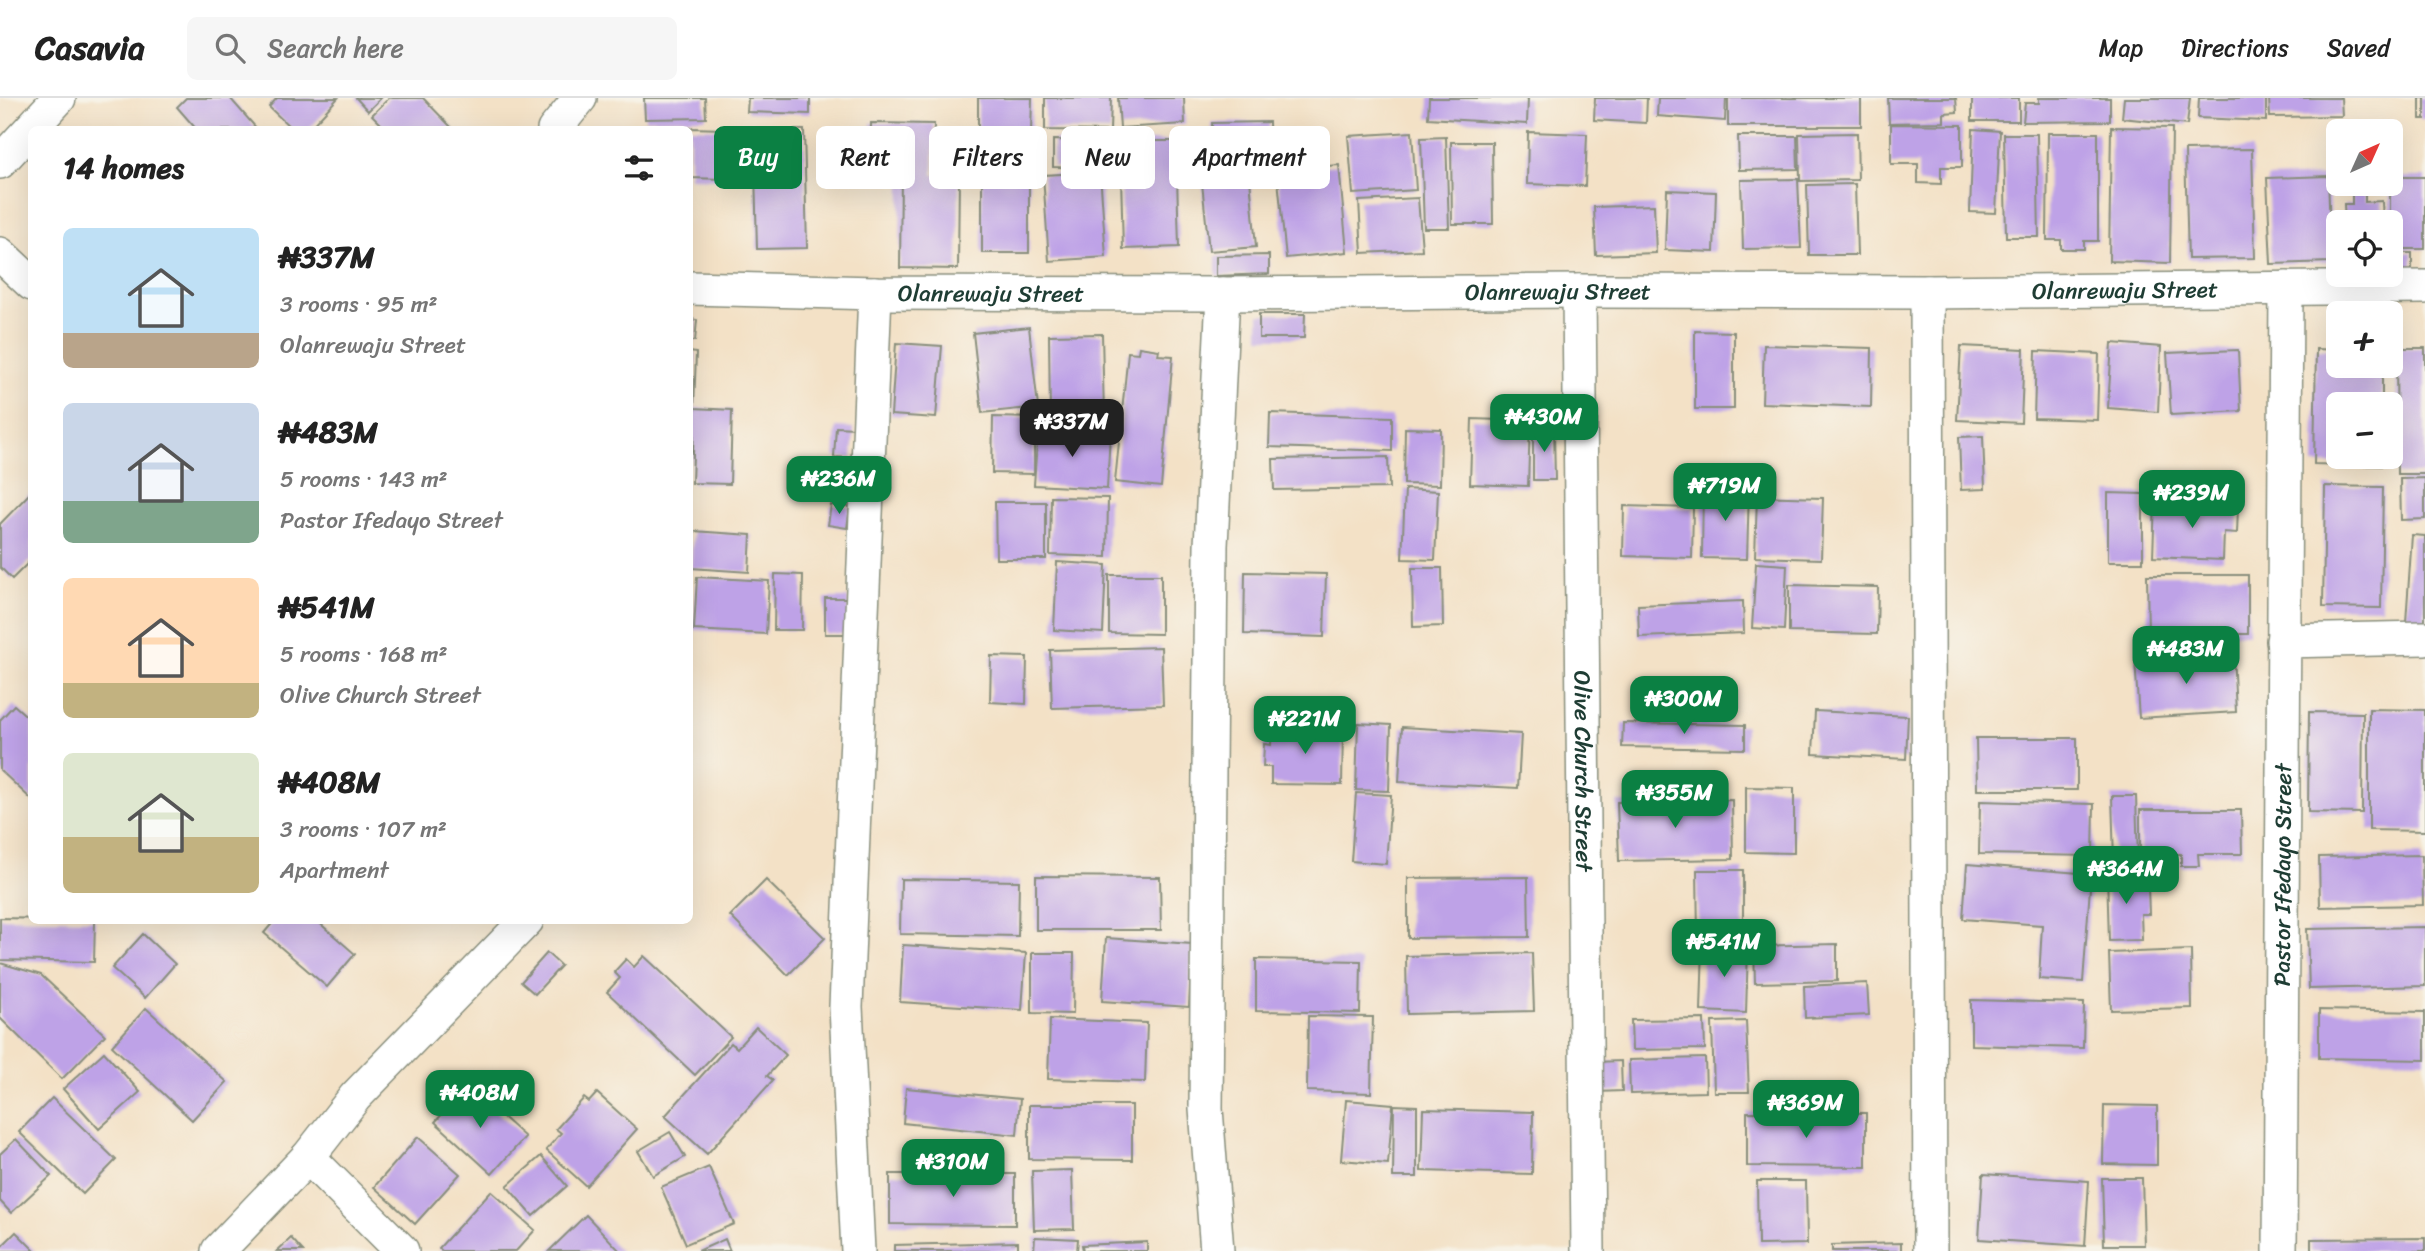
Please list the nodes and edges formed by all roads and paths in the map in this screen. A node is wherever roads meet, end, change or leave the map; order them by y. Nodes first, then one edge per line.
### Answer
1 (59, 98) edge
2 (580, 98) edge
3 (33, 126) edge
4 (557, 126) edge
5 (28, 132) edge
6 (0, 162) edge
7 (0, 254) edge
8 (28, 280) edge
9 (2425, 287) edge
10 (693, 288) edge
11 (2286, 288) junction
12 (1579, 291) junction
13 (1927, 292) junction
14 (875, 293) junction
15 (1223, 293) junction
16 (2425, 638) edge
17 (2283, 641) junction
18 (523, 924) edge
19 (308, 1157) junction
20 (218, 1251) edge
21 (402, 1251) edge
22 (858, 1251) edge
23 (1217, 1251) edge
24 (1588, 1251) edge
25 (1930, 1251) edge
26 (2280, 1251) edge

1 - 3 street
2 - 4 street
5 - 6 street
7 - 8 street
9 - 11 street, Olanrewaju Street
10 - 14 street, Olanrewaju Street
11 - 13 street, Olanrewaju Street
11 - 17 street, Pastor Ifedayo Street
12 - 13 street, Olanrewaju Street
12 - 15 street, Olanrewaju Street
12 - 24 street, Olive Church Street
13 - 25 street
14 - 15 street, Olanrewaju Street
14 - 22 street
15 - 23 street
16 - 17 street
17 - 26 street, Pastor Ifedayo Street
18 - 19 street
19 - 20 street
19 - 21 street

